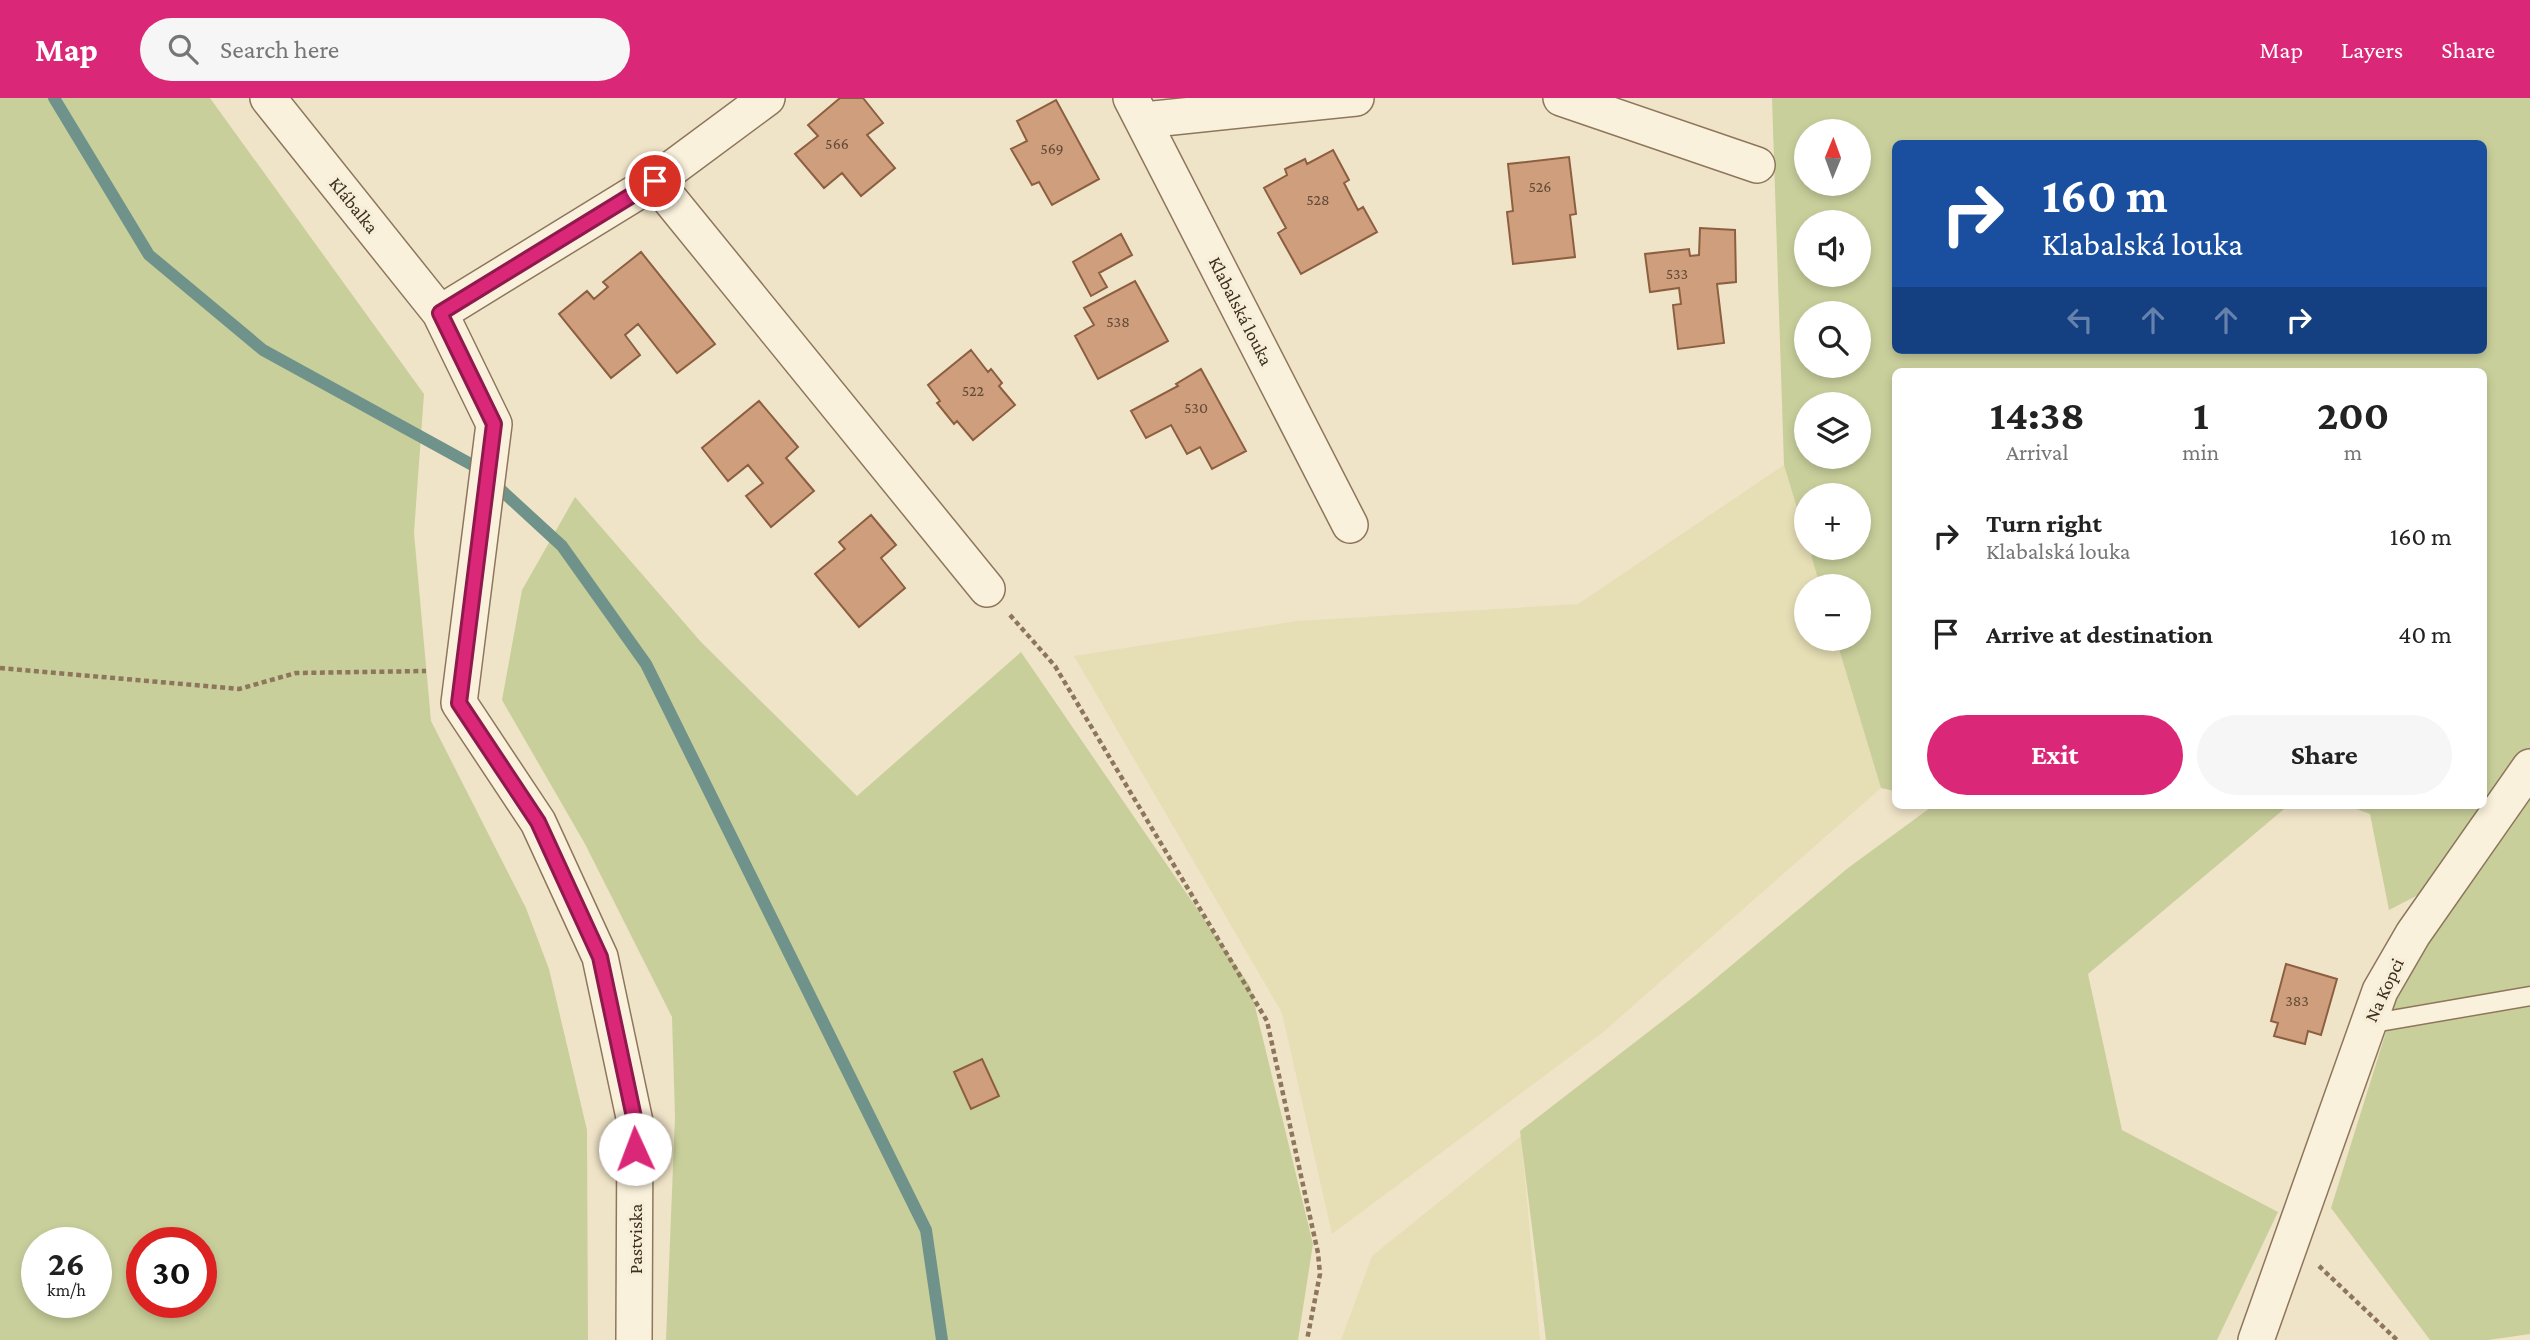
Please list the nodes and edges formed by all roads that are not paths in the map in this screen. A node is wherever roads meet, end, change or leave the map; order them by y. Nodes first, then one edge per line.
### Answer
1 (268, 98) edge
2 (767, 98) edge
3 (1356, 98) edge
4 (1562, 98) edge
5 (1137, 109) edge
6 (1757, 165) dead end
7 (655, 181) junction
8 (440, 313) junction
9 (1350, 525) dead end
10 (987, 589) road end
11 (2530, 767) edge
12 (2530, 996) edge
13 (2368, 1024) junction
14 (634, 1340) edge
15 (2256, 1340) edge

1 - 8 street, Klábalka
2 - 7 street
3 - 5 street
4 - 6 street
5 - 9 street, Klabalská louka
7 - 8 street
7 - 10 street
8 - 14 street, Pastviska
11 - 13 street, Na Kopci
12 - 13 lane
13 - 15 street, Na Kopci

